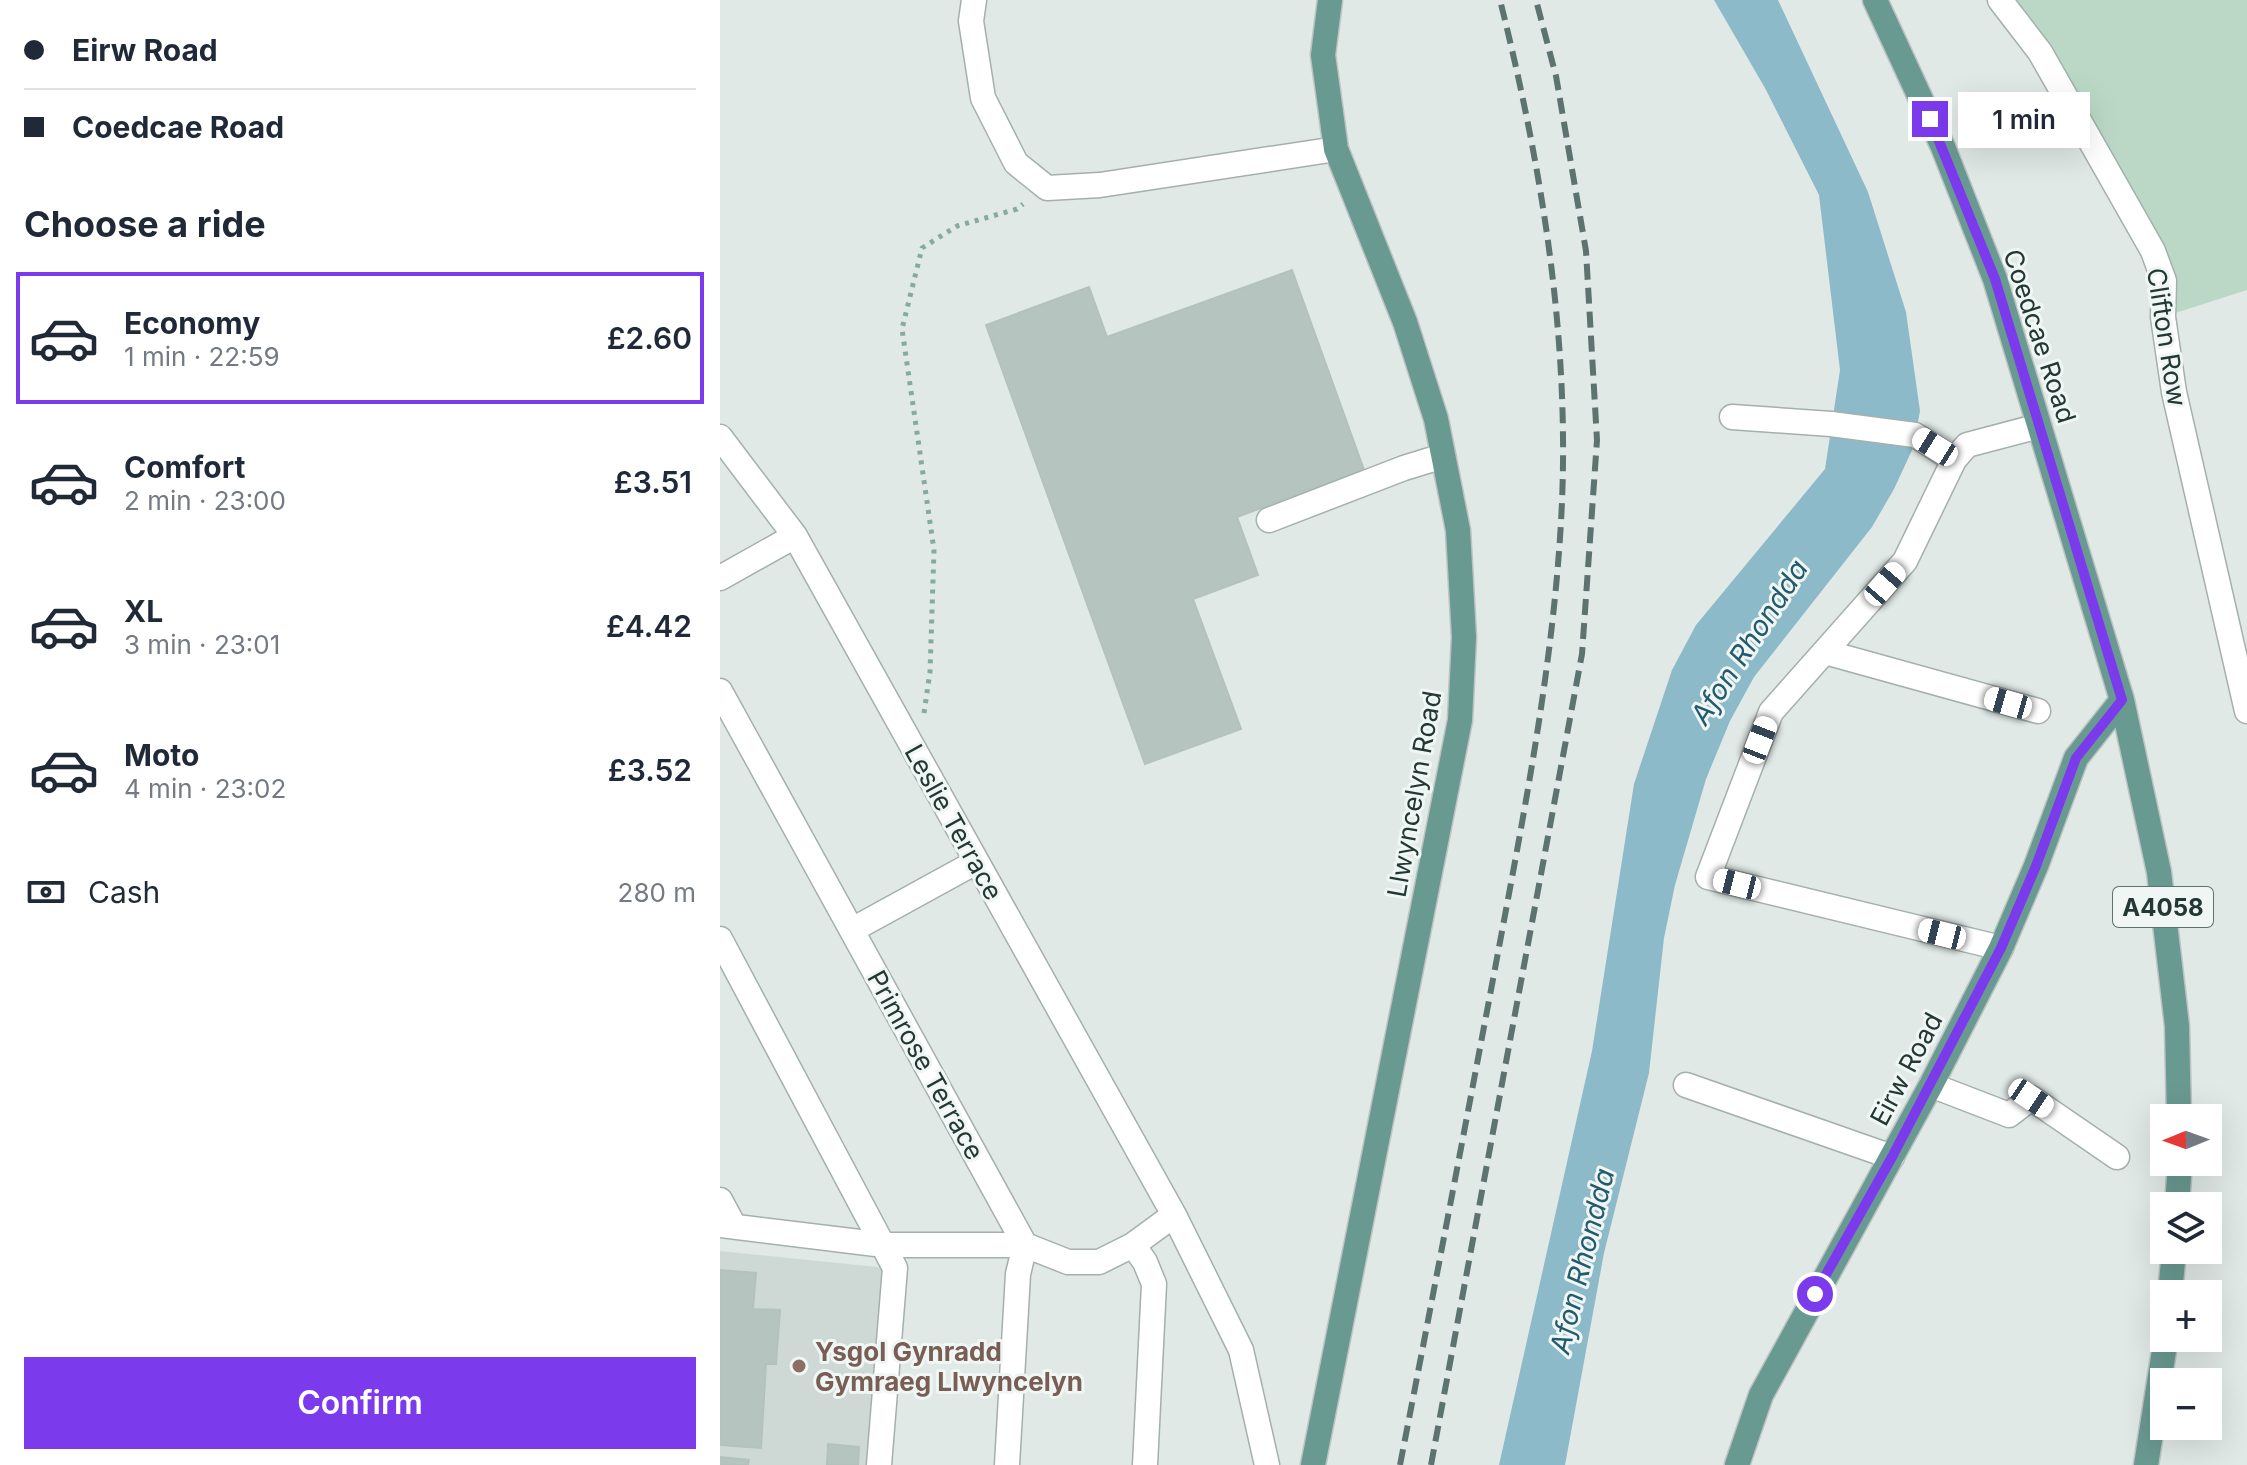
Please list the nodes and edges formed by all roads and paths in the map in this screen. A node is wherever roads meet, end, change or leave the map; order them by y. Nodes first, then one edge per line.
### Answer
1 (974, 0) edge
2 (1330, 0) edge
3 (1875, 0) edge
4 (2000, 0) edge
5 (1336, 149) junction
6 (1047, 188) junction
7 (1732, 417) dead end
8 (2039, 426) junction
9 (720, 437) edge
10 (1443, 456) junction
11 (1954, 460) junction
12 (1269, 520) dead end
13 (795, 536) junction
14 (720, 578) edge
15 (1825, 652) junction
16 (720, 691) edge
17 (2122, 700) junction
18 (2038, 711) dead end
19 (2247, 711) edge
20 (918, 758) junction
21 (976, 862) junction
22 (852, 930) junction
23 (720, 939) edge
24 (2001, 948) junction
25 (1686, 1085) dead end
26 (1931, 1085) junction
27 (2179, 1104) edge
28 (1892, 1157) junction
29 (2117, 1157) dead end
30 (720, 1200) edge
31 (1174, 1215) junction
32 (727, 1225) edge
33 (884, 1245) junction
34 (1025, 1245) junction
35 (1133, 1245) junction
36 (2164, 1352) edge
37 (879, 1465) edge
38 (1007, 1465) edge
39 (1145, 1465) edge
40 (1267, 1465) edge
41 (1313, 1465) edge
42 (1737, 1465) edge
43 (2146, 1465) edge

1 - 6 street
2 - 5 main road, Llwyncelyn Road
3 - 8 main road, Coedcae Road / A4058
4 - 19 street, Clifton Row
5 - 6 street
5 - 10 main road, Llwyncelyn Road
6 - 20 path
7 - 11 street
8 - 11 street
8 - 17 main road, Coedcae Road / A4058
9 - 13 street, Leslie Terrace
10 - 12 street
10 - 41 main road, Llwyncelyn Road
11 - 15 street
13 - 14 street
13 - 20 street, Leslie Terrace
15 - 18 street
15 - 24 street
16 - 22 street, Primrose Terrace
17 - 24 main road, Eirw Road
17 - 27 main road, A4058
20 - 21 street, Leslie Terrace
21 - 22 street
21 - 31 street, Leslie Terrace
22 - 34 street, Primrose Terrace
23 - 33 street
24 - 26 main road, Eirw Road
25 - 28 street
26 - 28 main road, Eirw Road
26 - 29 street
28 - 42 main road, Eirw Road
30 - 32 street
31 - 35 street
31 - 40 street, Leslie Terrace
32 - 33 street
33 - 34 street
33 - 37 street
34 - 35 street
34 - 38 street
35 - 39 street
36 - 43 main road

